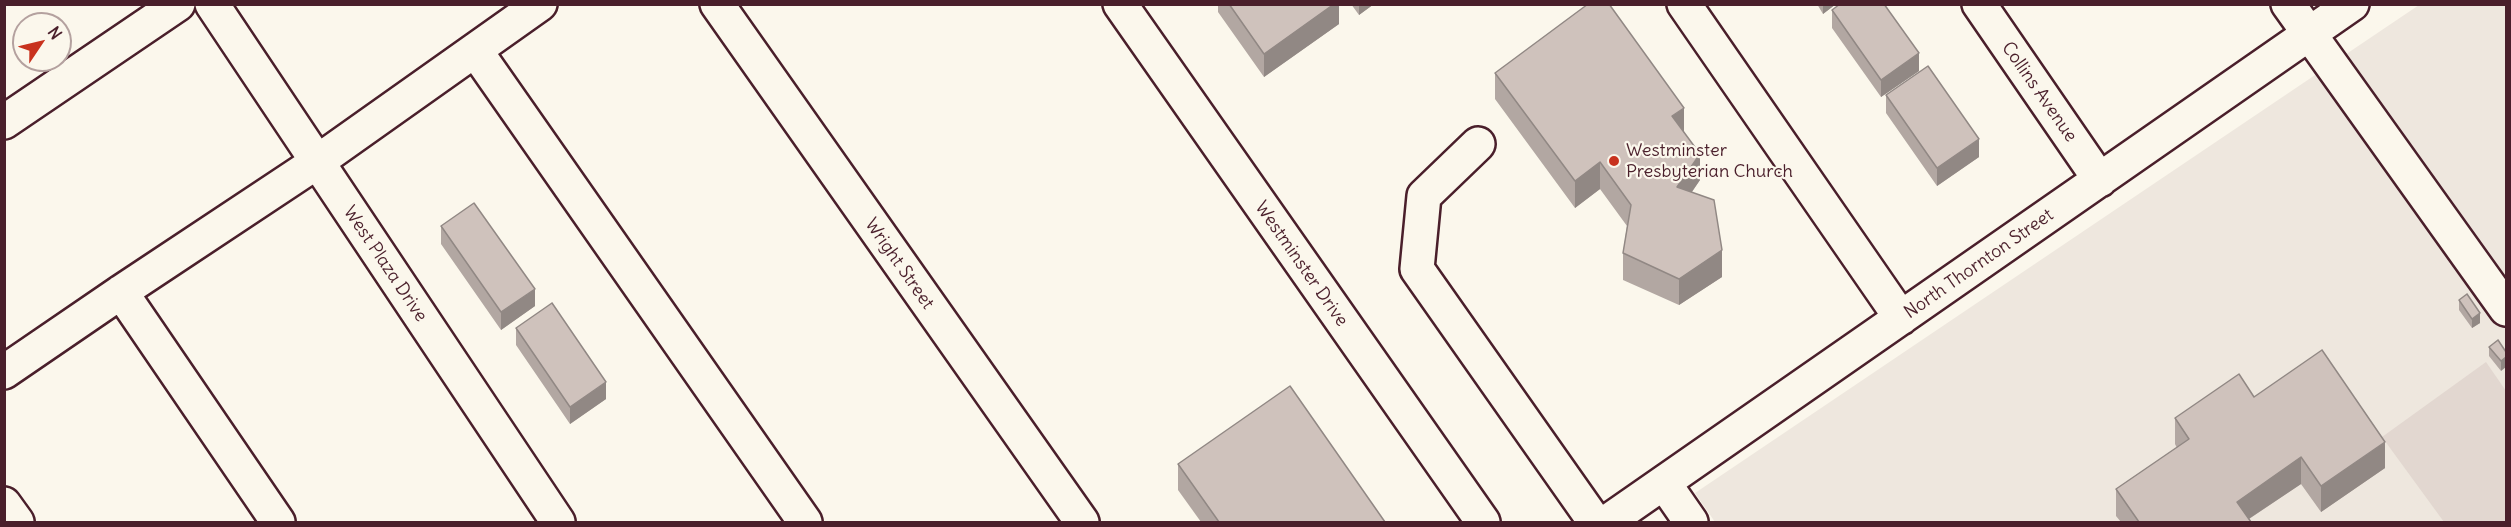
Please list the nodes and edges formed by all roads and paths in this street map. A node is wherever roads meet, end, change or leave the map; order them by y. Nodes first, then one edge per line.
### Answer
1 (178, 4) edge
2 (212, 4) edge
3 (540, 4) edge
4 (717, 4) edge
5 (1120, 4) edge
6 (1684, 4) edge
7 (1979, 4) edge
8 (2288, 4) edge
9 (2352, 4) edge
10 (2309, 34) junction
11 (475, 50) junction
12 (4, 122) edge
13 (1478, 144) dead end
14 (317, 162) junction
15 (2100, 180) junction
16 (121, 292) junction
17 (2506, 309) edge
18 (1900, 318) junction
19 (4, 372) edge
20 (1664, 483) junction
21 (4, 504) edge
22 (17, 522) edge
23 (278, 522) edge
24 (558, 522) edge
25 (804, 522) edge
26 (1082, 522) edge
27 (1483, 522) edge
28 (1595, 522) edge
29 (1607, 522) edge
30 (1691, 522) edge

1 - 12 street
2 - 14 street, West Plaza Drive
3 - 11 street
4 - 26 street, Wright Street
5 - 27 street, Westminster Drive
6 - 18 street
7 - 15 street, Collins Avenue
8 - 10 street
9 - 10 street, North Thornton Street
10 - 15 street, North Thornton Street
10 - 17 street
11 - 14 street
11 - 25 street
13 - 28 street
14 - 16 street
14 - 24 street, West Plaza Drive
15 - 18 street, North Thornton Street
16 - 19 street
16 - 23 street
18 - 20 street, North Thornton Street
20 - 29 street, North Thornton Street
20 - 30 street
21 - 22 street

